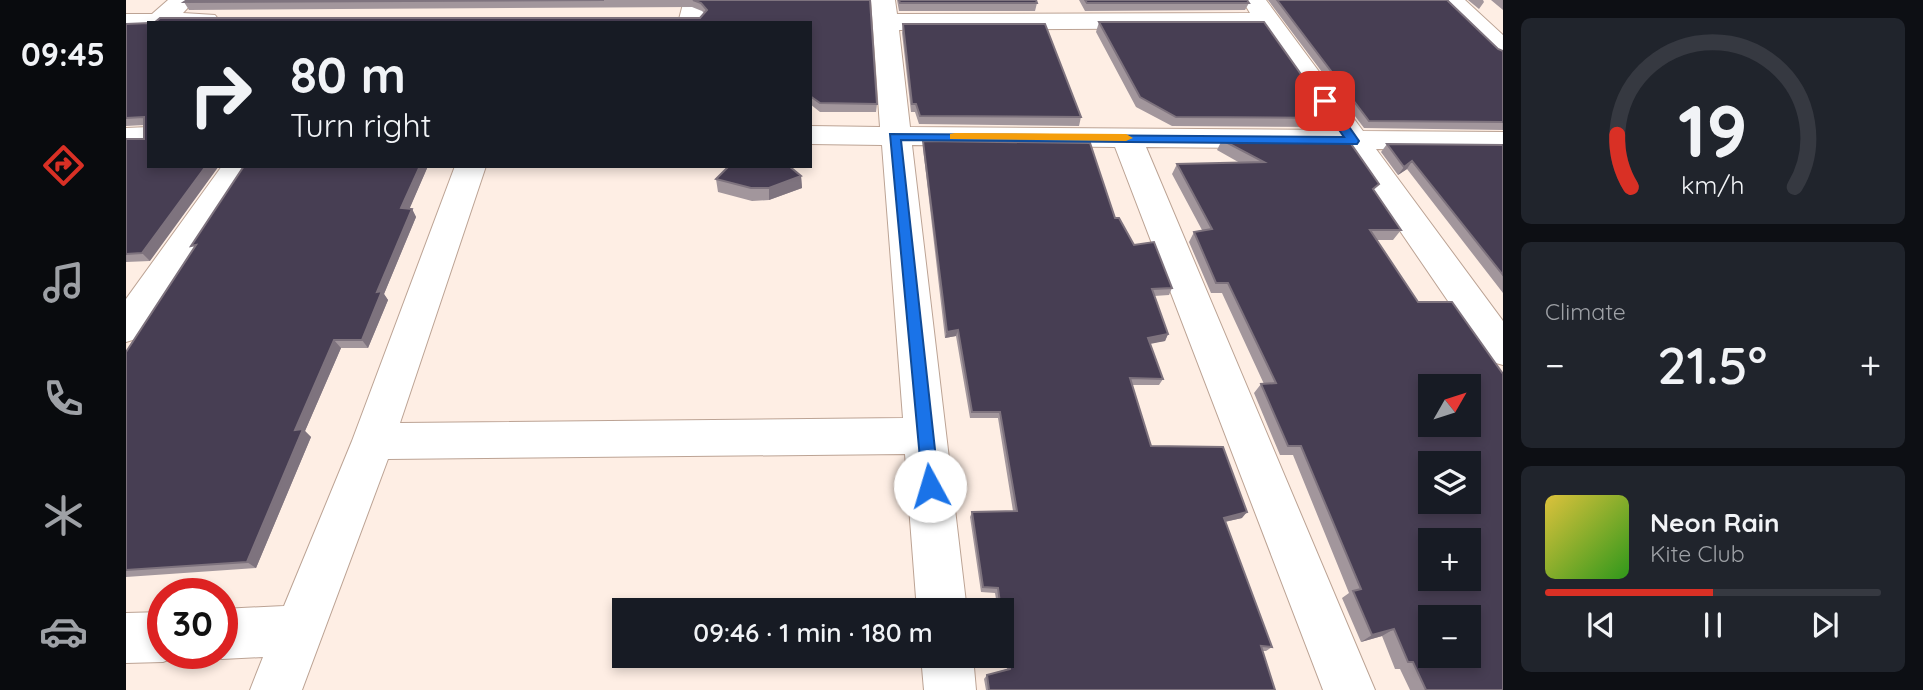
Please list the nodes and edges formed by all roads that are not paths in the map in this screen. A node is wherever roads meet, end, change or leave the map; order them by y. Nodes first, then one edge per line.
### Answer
1 (183, 0) edge
2 (1451, 0) edge
3 (1261, 10) edge
4 (885, 11) edge
5 (693, 14) edge
6 (665, 18) edge
7 (235, 20) edge
8 (147, 21) edge
9 (159, 21) joint
10 (126, 22) edge
11 (1492, 29) edge
12 (1503, 49) edge
13 (812, 135) edge
14 (147, 136) edge
15 (894, 136) junction
16 (126, 137) edge
17 (1127, 138) junction
18 (1353, 141) junction
19 (1503, 141) edge
20 (236, 168) edge
21 (470, 168) edge
22 (136, 298) edge
23 (126, 328) edge
24 (1503, 350) edge
25 (925, 436) junction
26 (373, 441) junction
27 (941, 598) edge
28 (297, 630) junction
29 (238, 633) edge
30 (147, 637) edge
31 (126, 638) edge
32 (948, 668) edge
33 (276, 690) edge
34 (950, 690) edge
35 (1349, 690) edge

1 - 9 street
2 - 11 street
3 - 4 street
3 - 18 street
4 - 15 street
5 - 6 street
7 - 9 street
8 - 10 street
11 - 12 street
13 - 15 street
14 - 16 street
15 - 17 street
15 - 25 street
17 - 18 street
17 - 35 street
18 - 19 street
18 - 24 street
20 - 22 street
21 - 26 street
22 - 23 street
25 - 26 street
25 - 27 street
26 - 28 street
28 - 29 street
28 - 33 street
30 - 31 street
32 - 34 street

